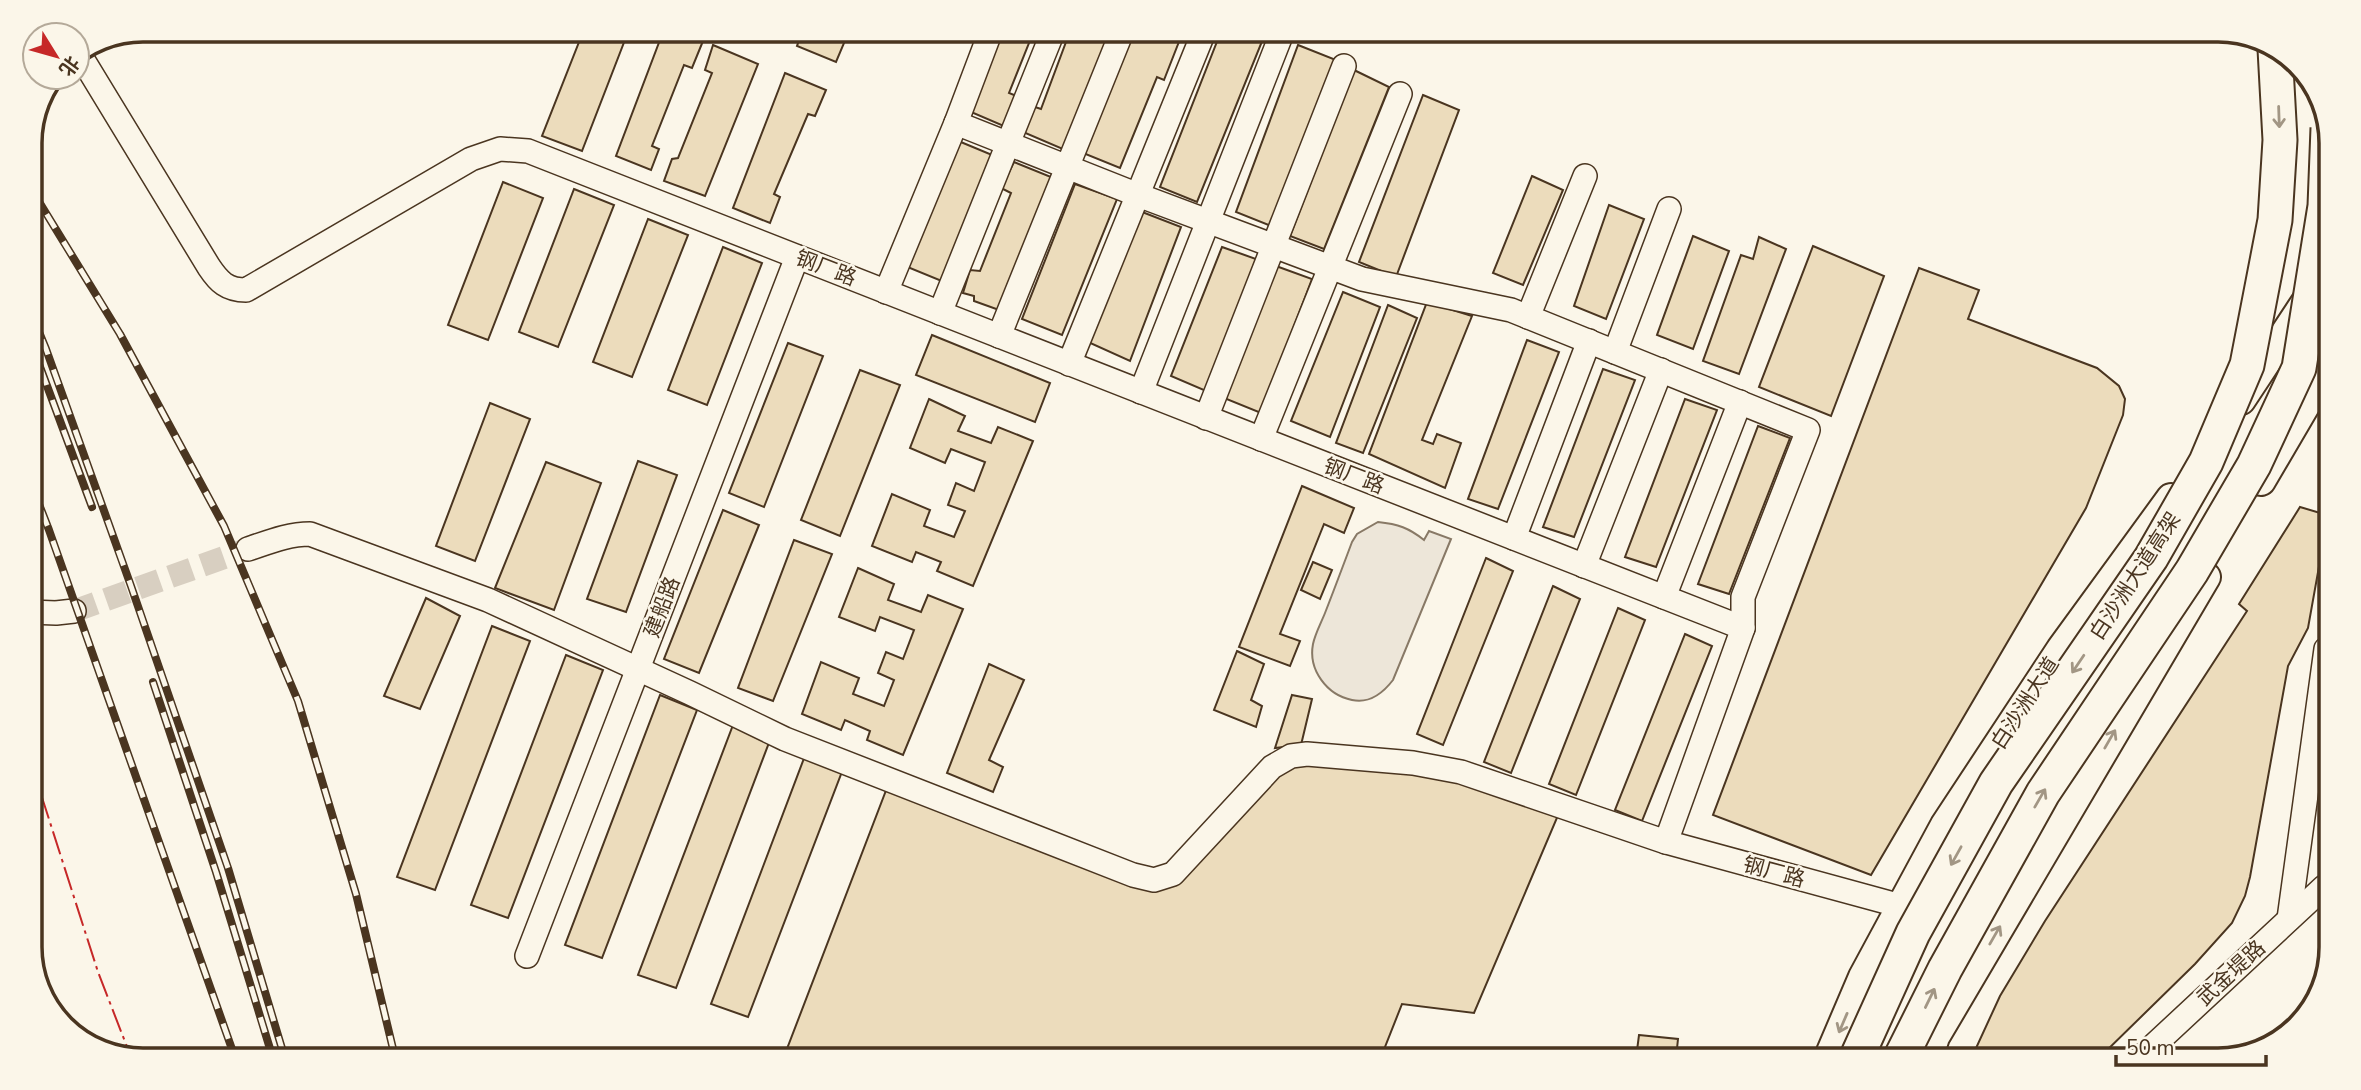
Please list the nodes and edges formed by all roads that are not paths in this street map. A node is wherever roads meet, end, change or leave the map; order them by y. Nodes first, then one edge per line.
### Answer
1 (987, 42) edge
2 (1049, 42) edge
3 (1118, 42) edge
4 (1200, 42) edge
5 (1278, 42) edge
6 (2276, 60) edge
7 (1344, 66) dead end
8 (91, 73) edge
9 (1400, 94) dead end
10 (956, 123) junction
11 (1010, 144) junction
12 (1069, 167) junction
13 (1585, 176) dead end
14 (1138, 195) junction
15 (1669, 209) dead end
16 (1208, 221) junction
17 (2319, 243) edge
18 (1275, 246) junction
19 (797, 257) junction
20 (1330, 267) junction
21 (2319, 282) edge
22 (886, 292) junction
23 (940, 313) junction
24 (1528, 317) junction
25 (999, 336) junction
26 (1589, 341) junction
27 (1615, 352) junction
28 (1069, 364) junction
29 (1661, 370) junction
30 (2319, 382) edge
31 (1141, 392) junction
32 (1741, 402) junction
33 (1206, 418) junction
34 (1261, 439) junction
35 (1514, 538) junction
36 (248, 549) tunnel mouth
37 (1584, 566) junction
38 (1664, 597) junction
39 (74, 611) tunnel mouth
40 (42, 612) edge
41 (1743, 628) junction
42 (638, 669) junction
43 (2319, 700) edge
44 (1666, 842) junction
45 (2319, 891) edge
46 (1901, 906) junction
47 (2289, 919) junction
48 (527, 956) dead end
49 (1833, 1048) edge
50 (1861, 1048) edge
51 (1906, 1048) edge
52 (1932, 1048) edge
53 (2151, 1048) edge

1 - 10 street
2 - 11 street
3 - 12 street
4 - 14 street
5 - 16 street
6 -> 50 highway, 白沙洲大道高架, bridge
7 - 18 street
8 - 19 street, 钢厂路
9 - 20 street
10 - 11 street
10 - 22 street
11 - 12 street
11 - 23 street
12 - 14 street
12 - 25 street
13 - 24 street
14 - 16 street
14 - 28 street
15 - 27 street
16 - 18 street
16 - 31 street
51 -> 17 highway, 白沙洲大道高架, bridge
18 - 20 street
18 - 33 street
19 - 22 street, 钢厂路
19 - 42 street, 建船路
20 - 24 street
20 - 34 street
21 - 46 main road, 白沙洲大道
22 - 23 street, 钢厂路
23 - 25 street, 钢厂路
24 - 26 street
25 - 28 street, 钢厂路
26 - 27 street
26 - 35 street
27 - 29 street
28 - 31 street, 钢厂路
29 - 32 street
29 - 37 street
52 -> 30 main road
31 - 33 street, 钢厂路
32 - 38 street
32 - 41 street
33 - 34 street, 钢厂路
34 - 35 street, 钢厂路
35 - 37 street, 钢厂路
36 - 42 street, 钢厂路
37 - 38 street, 钢厂路
38 - 41 street, 钢厂路
39 - 40 street
41 - 44 street
42 - 44 street, 钢厂路
42 - 48 street, 建船路
43 - 47 street
44 - 46 street, 钢厂路
45 - 47 street, 武金堤路
46 -> 49 main road, 白沙洲大道
47 - 53 street, 武金堤路

